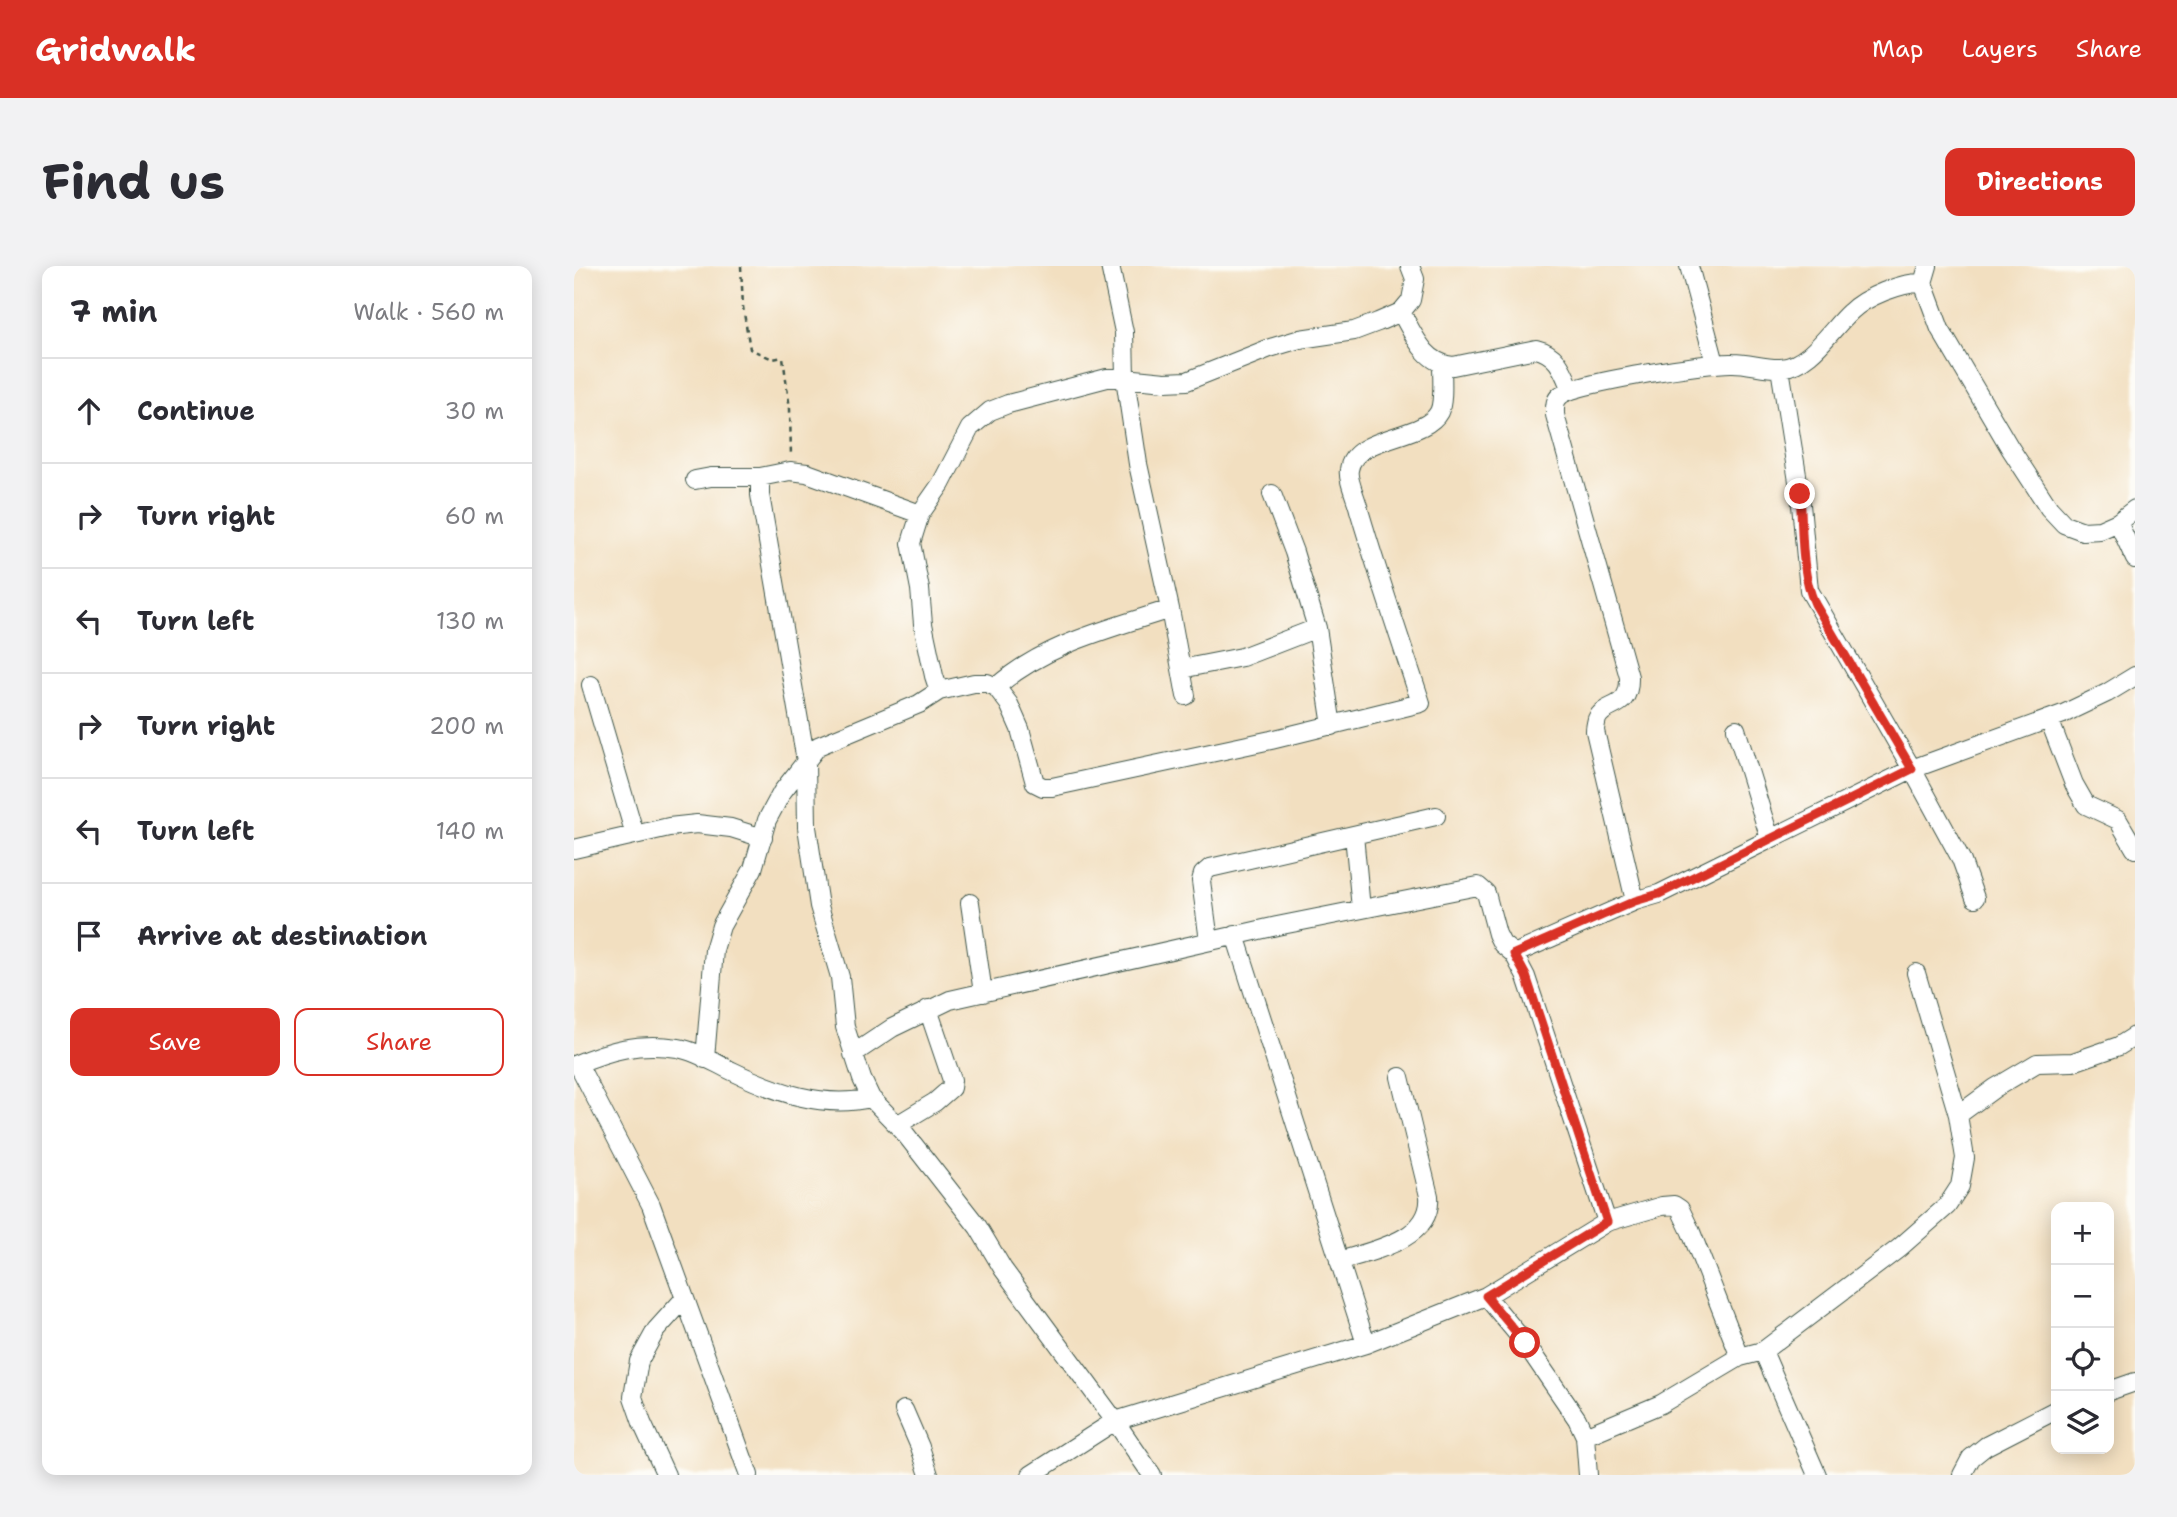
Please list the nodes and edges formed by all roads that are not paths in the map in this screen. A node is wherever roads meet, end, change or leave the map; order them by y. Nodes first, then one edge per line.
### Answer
1 (1110, 266) edge
2 (1410, 266) edge
3 (1689, 266) edge
4 (1926, 274) edge
5 (1401, 312) junction
6 (1715, 363) junction
7 (1442, 365) junction
8 (1780, 368) junction
9 (1125, 378) junction
10 (1571, 390) junction
11 (760, 477) junction
12 (695, 480) dead end
13 (1272, 494) dead end
14 (2135, 509) edge
15 (920, 514) junction
16 (2118, 522) junction
17 (2135, 559) edge
18 (1170, 609) junction
19 (1317, 628) junction
20 (1181, 669) junction
21 (2135, 676) edge
22 (591, 685) dead end
23 (996, 687) junction
24 (939, 691) junction
25 (1186, 696) dead end
26 (2049, 719) junction
27 (1332, 726) junction
28 (1736, 729) dead end
29 (806, 761) junction
30 (1912, 769) junction
31 (1436, 816) dead end
32 (635, 835) junction
33 (1354, 835) junction
34 (763, 838) junction
35 (1770, 839) junction
36 (574, 849) edge
37 (2135, 849) edge
38 (1975, 898) dead end
39 (1635, 901) junction
40 (970, 904) dead end
41 (1361, 909) junction
42 (1235, 935) junction
43 (1209, 941) junction
44 (1514, 954) junction
45 (1916, 973) dead end
46 (983, 993) junction
47 (928, 1009) junction
48 (2135, 1036) edge
49 (853, 1054) junction
50 (705, 1059) junction
51 (576, 1064) edge
52 (1400, 1077) dead end
53 (871, 1098) junction
54 (1958, 1115) junction
55 (897, 1125) junction
56 (1607, 1222) junction
57 (1339, 1261) junction
58 (1486, 1296) junction
59 (684, 1299) junction
60 (1366, 1344) junction
61 (1763, 1351) junction
62 (1740, 1357) junction
63 (2135, 1382) edge
64 (2114, 1389) edge
65 (904, 1410) dead end
66 (2051, 1413) edge
67 (1115, 1421) junction
68 (1585, 1436) junction
69 (666, 1475) edge
70 (749, 1475) edge
71 (929, 1475) edge
72 (1031, 1475) edge
73 (1152, 1475) edge
74 (1588, 1475) edge
75 (1817, 1475) edge
76 (1962, 1475) edge

1 - 9 street
2 - 5 street
3 - 6 street
4 - 8 street
4 - 16 street
5 - 7 street
5 - 9 street
6 - 8 street
6 - 10 street
7 - 10 street
7 - 27 street
8 - 30 street
9 - 15 street
9 - 18 street
10 - 39 street
11 - 12 street
11 - 15 street
11 - 29 street
13 - 19 street
14 - 16 street
15 - 24 street
16 - 17 street
18 - 20 street
18 - 23 street
19 - 20 street
19 - 27 street
20 - 25 street
21 - 26 street
22 - 32 street
23 - 24 street
23 - 27 street
24 - 29 street
26 - 30 street
26 - 37 street
28 - 35 street
29 - 34 street
29 - 49 street
30 - 35 street
30 - 38 street
31 - 33 street
32 - 34 street
32 - 36 street
33 - 41 street
33 - 43 street
34 - 50 street
35 - 39 street
39 - 44 street
40 - 46 street
41 - 42 street
41 - 44 street
42 - 43 street
42 - 57 street
43 - 46 street
44 - 56 street
45 - 54 street
46 - 47 street
47 - 49 street
47 - 55 street
48 - 54 street
49 - 53 street
50 - 51 street
50 - 53 street
51 - 59 street
52 - 57 street
53 - 55 street
54 - 61 street
55 - 67 street
56 - 58 street
56 - 62 street
57 - 60 street
58 - 60 street
58 - 68 street
59 - 69 street
59 - 70 street
60 - 67 street
61 - 62 street
61 - 75 street
62 - 68 street
63 - 64 street
65 - 71 street
66 - 76 street
67 - 72 street
67 - 73 street
68 - 74 street

